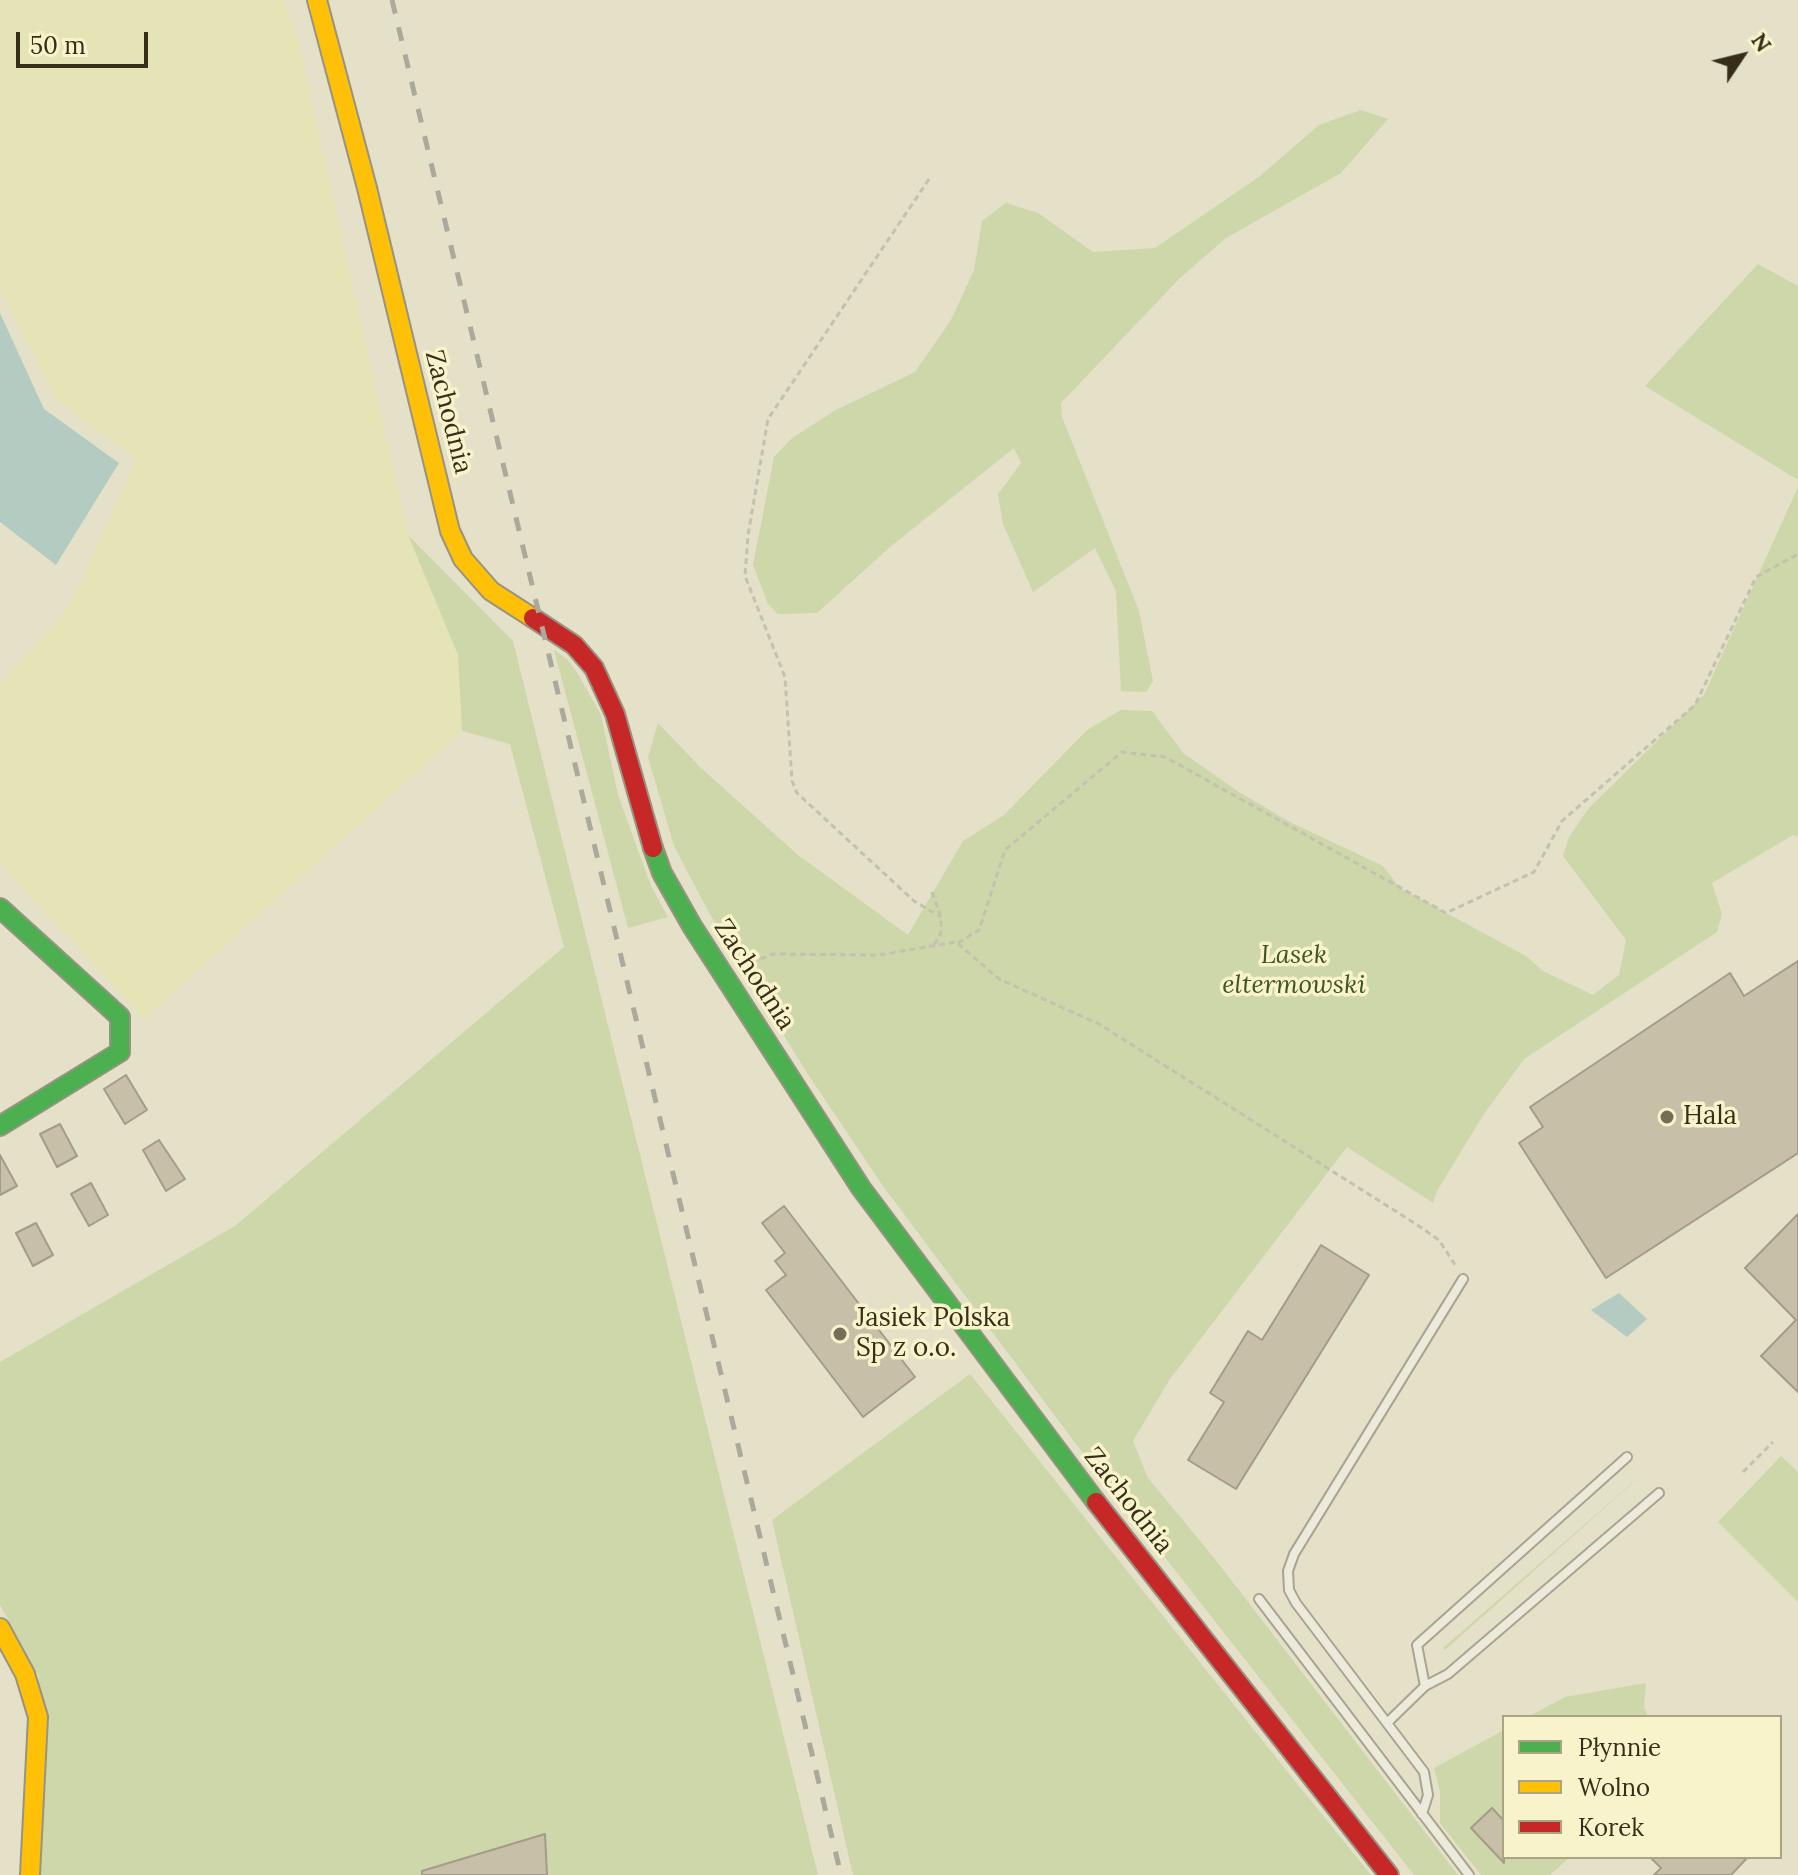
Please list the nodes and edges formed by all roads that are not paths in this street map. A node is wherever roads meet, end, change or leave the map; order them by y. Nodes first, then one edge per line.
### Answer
1 (317, 0) edge
2 (0, 908) edge
3 (0, 1126) edge
4 (1463, 1279) road end
5 (1627, 1457) dead end
6 (1659, 1493) dead end
7 (1259, 1599) dead end
8 (0, 1628) edge
9 (1425, 1686) junction
10 (1387, 1723) junction
11 (1422, 1814) junction
12 (30, 1875) edge
13 (1389, 1875) edge
14 (1469, 1875) edge

1 - 13 street, Zachodnia
2 - 3 street
4 - 10 lane
5 - 9 lane
6 - 9 lane
7 - 11 lane
8 - 12 street
9 - 10 lane
10 - 11 lane
11 - 14 lane

